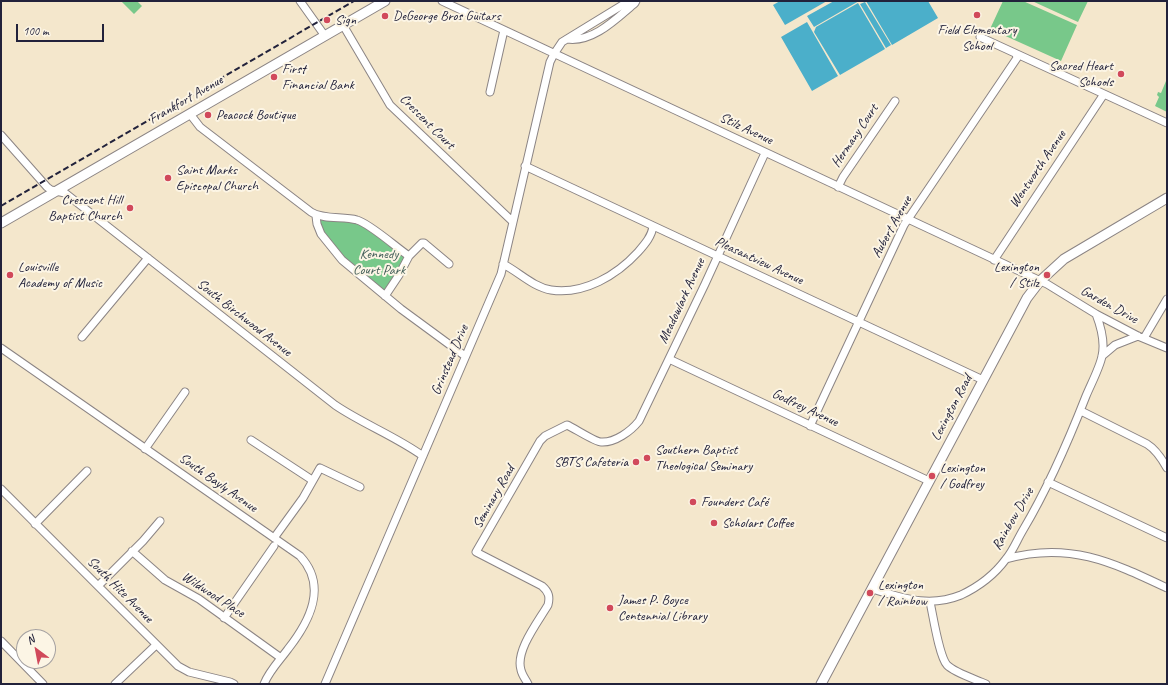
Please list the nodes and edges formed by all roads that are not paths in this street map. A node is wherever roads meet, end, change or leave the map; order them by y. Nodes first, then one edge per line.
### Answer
1 (300, 1) edge
2 (385, 1) edge
3 (442, 1) edge
4 (629, 1) edge
5 (636, 1) edge
6 (343, 25) junction
7 (504, 30) junction
8 (325, 36) junction
9 (980, 37) dead end
10 (567, 39) junction
11 (554, 54) junction
12 (1016, 54) junction
13 (490, 92) dead end
14 (1104, 94) junction
15 (895, 102) dead end
16 (190, 114) junction
17 (1167, 123) edge
18 (1, 135) edge
19 (765, 153) junction
20 (525, 166) junction
21 (838, 187) junction
22 (56, 191) junction
23 (1167, 198) edge
24 (316, 216) junction
25 (908, 219) junction
26 (512, 221) junction
27 (1, 223) edge
28 (653, 226) junction
29 (409, 256) junction
30 (718, 257) junction
31 (148, 258) junction
32 (994, 260) junction
33 (449, 264) dead end
34 (503, 264) junction
35 (1040, 281) junction
36 (384, 296) junction
37 (1167, 299) edge
38 (1096, 314) junction
39 (859, 322) junction
40 (82, 337) dead end
41 (1141, 337) junction
42 (1, 348) edge
43 (1167, 348) edge
44 (466, 356) junction
45 (1102, 356) junction
46 (669, 360) junction
47 (663, 373) joint
48 (983, 380) junction
49 (185, 392) dead end
50 (1080, 411) junction
51 (810, 426) junction
52 (251, 440) dead end
53 (145, 449) junction
54 (422, 456) junction
55 (1167, 468) edge
56 (87, 471) dead end
57 (312, 480) junction
58 (929, 481) junction
59 (1048, 482) junction
60 (360, 487) dead end
61 (1, 489) edge
62 (160, 521) dead end
63 (36, 524) junction
64 (274, 538) junction
65 (1167, 538) edge
66 (274, 546) dead end
67 (132, 551) junction
68 (1006, 559) junction
69 (98, 586) junction
70 (1167, 588) edge
71 (872, 589) junction
72 (930, 602) junction
73 (224, 618) junction
74 (1, 641) edge
75 (156, 645) junction
76 (281, 658) junction
77 (43, 684) edge
78 (115, 684) edge
79 (234, 684) edge
80 (264, 684) edge
81 (325, 684) edge
82 (528, 684) edge
83 (822, 684) edge
84 (986, 684) edge

1 - 8 street
2 - 6 main road, Frankfort Avenue
3 - 7 street, Stilz Avenue
4 - 10 street, Grinstead Drive
5 - 10 street
6 - 8 main road, Frankfort Avenue
6 - 26 street, Crescent Court
7 - 11 street, Stilz Avenue
7 - 13 street
8 - 16 main road, Frankfort Avenue
9 - 12 street
10 - 11 street, Grinstead Drive
11 - 19 street, Stilz Avenue
11 - 20 street, Grinstead Drive
12 - 14 street
12 - 25 street, Aubert Avenue
14 - 17 street
14 - 32 street, Wentworth Avenue
15 - 21 street, Hermany Court
16 - 22 main road, Frankfort Avenue
16 - 24 street
18 - 22 street, South Birchwood Avenue
19 - 21 street, Stilz Avenue
19 - 30 street, Meadowlark Avenue
20 - 26 street, Grinstead Drive
20 - 28 street, Pleasantview Avenue
21 - 25 street, Stilz Avenue
22 - 27 main road, Frankfort Avenue
22 - 31 street, South Birchwood Avenue
23 - 35 main road, Lexington Road
24 - 29 street
24 - 36 street
25 - 32 street, Stilz Avenue
25 - 39 street, Aubert Avenue
26 - 34 street, Grinstead Drive
28 - 30 street, Pleasantview Avenue
28 - 34 street
29 - 33 street
29 - 36 street
30 - 39 street, Pleasantview Avenue
30 - 46 street, Meadowlark Avenue
31 - 40 street
31 - 54 street, South Birchwood Avenue
32 - 35 street, Stilz Avenue
34 - 44 street, Grinstead Drive
35 - 38 street, Garden Drive
35 - 48 main road, Lexington Road
36 - 44 street
37 - 41 street
38 - 41 street, Garden Drive
38 - 45 street, Rainbow Drive
39 - 48 street, Pleasantview Avenue
39 - 51 street, Aubert Avenue
41 - 43 street, Garden Drive
41 - 45 street
42 - 53 street, South Bayly Avenue
44 - 54 street, Grinstead Drive
45 - 50 street, Rainbow Drive
46 - 47 street, Meadowlark Avenue
46 - 51 street, Godfrey Avenue
47 - 82 street, Seminary Road
48 - 58 main road, Lexington Road
49 - 53 street
50 - 55 street
50 - 59 street, Rainbow Drive
51 - 58 street, Godfrey Avenue
52 - 57 street
53 - 64 street, South Bayly Avenue
54 - 81 street, Grinstead Drive
56 - 63 street
57 - 60 street
57 - 64 street
58 - 71 main road, Lexington Road
59 - 65 street
59 - 68 street, Rainbow Drive
61 - 63 street, South Hite Avenue
62 - 67 street
63 - 69 street, South Hite Avenue
64 - 76 street, South Bayly Avenue
66 - 73 street
67 - 69 street
67 - 73 street, Wildwood Place
68 - 70 street
68 - 72 street, Rainbow Drive
69 - 75 street, South Hite Avenue
71 - 72 street, Rainbow Drive
71 - 83 main road, Lexington Road
72 - 84 street
73 - 76 street, Wildwood Place
74 - 77 street
75 - 78 street
75 - 79 street, South Hite Avenue
76 - 80 street, South Bayly Avenue

